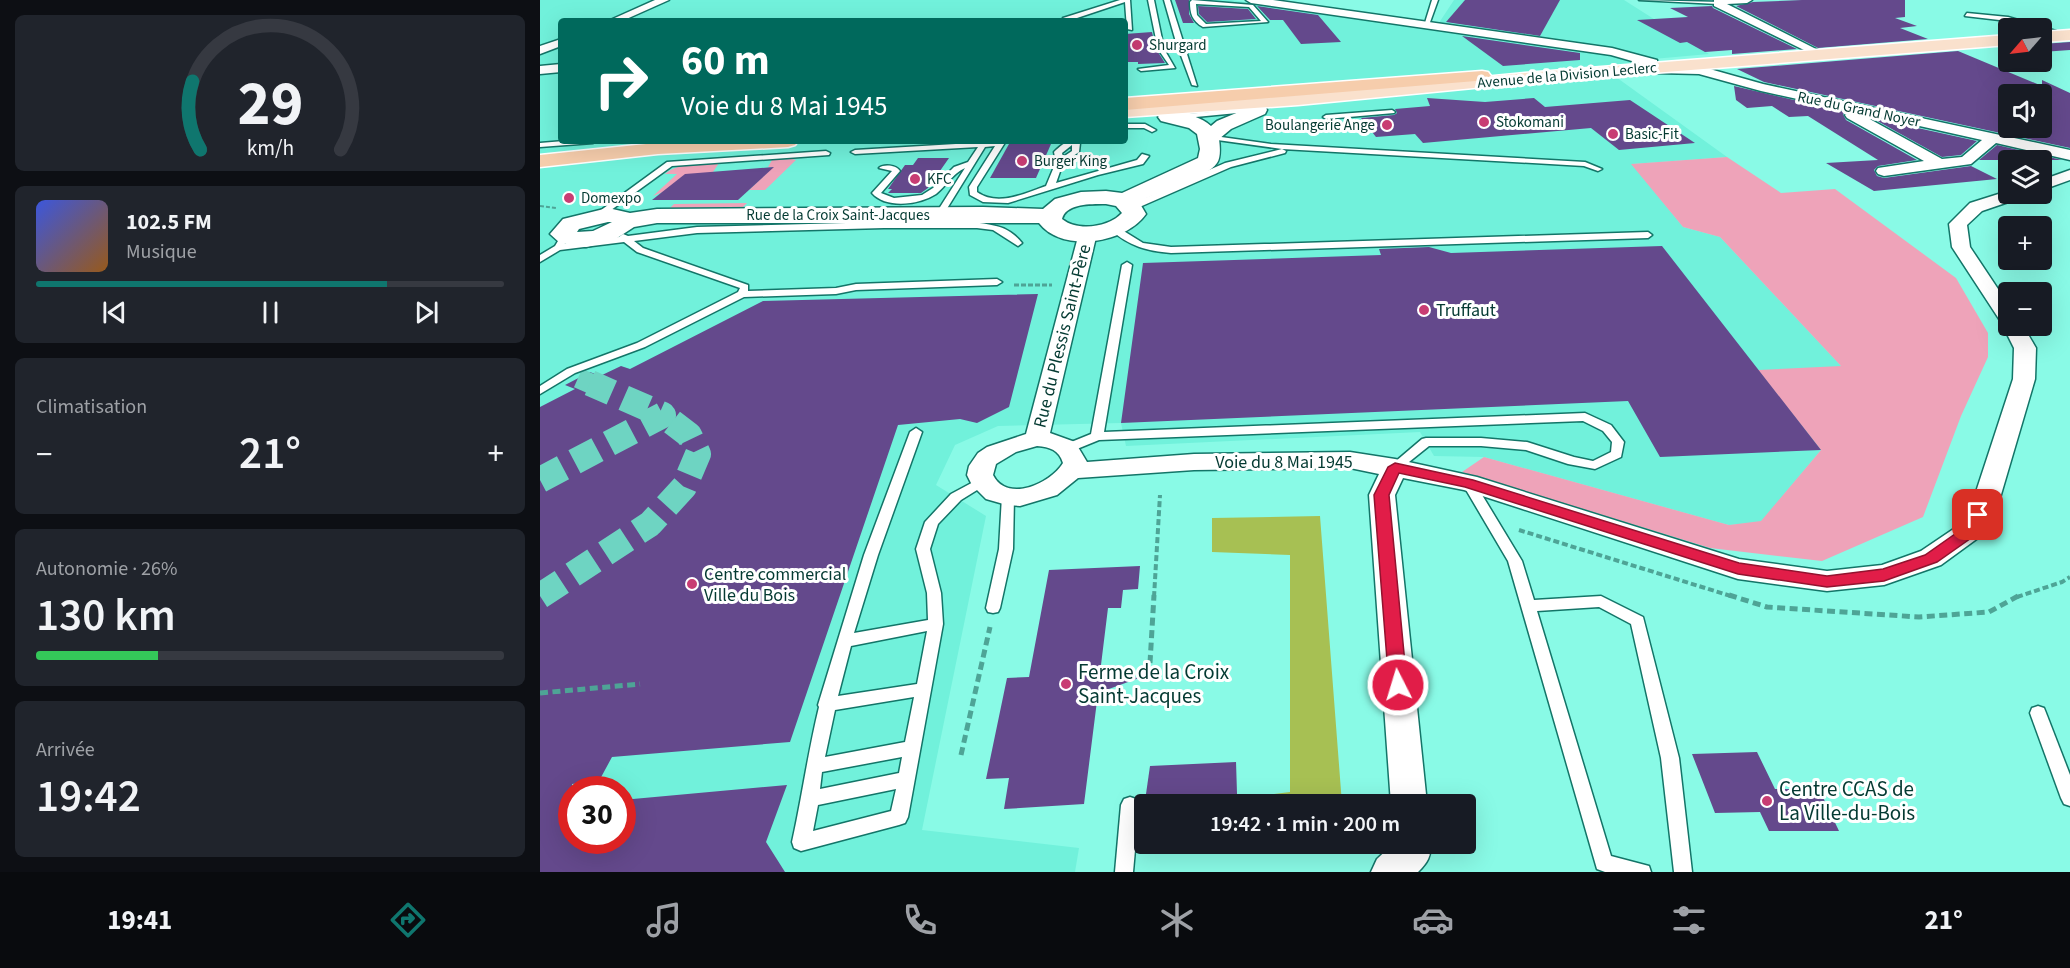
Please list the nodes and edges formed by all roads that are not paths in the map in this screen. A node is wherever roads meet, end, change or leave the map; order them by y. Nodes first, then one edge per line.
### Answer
1 (664, 0) edge
2 (1126, 0) edge
3 (1151, 0) edge
4 (1167, 0) edge
5 (1251, 0) edge
6 (1435, 0) edge
7 (1642, 0) edge
8 (1748, 0) edge
9 (1194, 1) edge
10 (1718, 2) junction
11 (1357, 5) dead end
12 (1338, 13) junction
13 (1967, 15) dead end
14 (620, 18) edge
15 (1068, 18) edge
16 (1998, 18) edge
17 (1426, 26) junction
18 (1130, 29) dead end
19 (2070, 30) edge
20 (2052, 32) edge
21 (2052, 34) edge
22 (1998, 35) edge
23 (2070, 35) edge
24 (1998, 41) edge
25 (558, 43) edge
26 (540, 50) edge
27 (1812, 50) junction
28 (1651, 66) junction
29 (558, 68) edge
30 (1141, 69) dead end
31 (540, 70) edge
32 (1581, 75) junction
33 (1482, 76) joint
34 (1195, 85) dead end
35 (1128, 104) edge
36 (1840, 105) junction
37 (1258, 110) junction
38 (1128, 111) edge
39 (1392, 112) dead end
40 (1168, 117) junction
41 (1326, 117) dead end
42 (1128, 120) edge
43 (1128, 126) edge
44 (1152, 130) dead end
45 (1993, 138) junction
46 (1209, 140) junction
47 (579, 144) edge
48 (681, 144) edge
49 (691, 144) edge
50 (994, 144) edge
51 (1003, 144) edge
52 (1076, 144) edge
53 (659, 145) edge
54 (983, 146) junction
55 (1294, 148) junction
56 (541, 152) edge
57 (855, 152) dead end
58 (826, 153) dead end
59 (2070, 154) edge
60 (1145, 156) dead end
61 (971, 164) junction
62 (1940, 164) junction
63 (883, 168) dead end
64 (1598, 169) dead end
65 (1884, 171) dead end
66 (2070, 175) edge
67 (2052, 181) edge
68 (1050, 187) junction
69 (1086, 198) junction
70 (1998, 200) edge
71 (1128, 204) junction
72 (987, 208) junction
73 (939, 214) junction
74 (596, 216) junction
75 (1049, 216) junction
76 (798, 222) junction
77 (1114, 228) junction
78 (623, 230) junction
79 (1088, 233) junction
80 (1648, 235) dead end
81 (557, 237) edge
82 (1018, 243) dead end
83 (540, 259) edge
84 (1127, 265) dead end
85 (997, 282) dead end
86 (743, 291) junction
87 (1998, 303) edge
88 (2018, 336) edge
89 (540, 391) edge
90 (916, 432) dead end
91 (1097, 436) junction
92 (1037, 439) junction
93 (1070, 460) junction
94 (1395, 467) junction
95 (984, 482) junction
96 (1468, 483) junction
97 (1008, 496) junction
98 (1528, 606) junction
99 (993, 608) road end
100 (936, 624) junction
101 (845, 641) junction
102 (923, 689) junction
103 (826, 705) junction
104 (2038, 713) dead end
105 (912, 748) junction
106 (814, 766) junction
107 (906, 779) junction
108 (1408, 794) edge
109 (2070, 798) edge
110 (810, 799) junction
111 (1130, 805) dead end
112 (1411, 854) edge
113 (1603, 868) edge
114 (1124, 872) edge
115 (1390, 872) edge
116 (1642, 872) edge
117 (1683, 872) edge

1 - 14 street
2 - 15 lane
2 - 18 lane
3 - 30 lane
4 - 34 lane
5 - 12 street, Rue du Grand Noyer
6 - 17 lane
7 - 10 lane
8 - 10 street
9 - 9 lane
10 - 27 street
11 - 12 street
12 - 17 street, Rue du Grand Noyer
13 - 16 lane
17 - 28 street, Rue du Grand Noyer
19 - 20 main road
21 - 23 main road
22 - 27 main road, Avenue de la Division Leclerc
24 - 28 main road, Avenue de la Division Leclerc
25 - 26 street
27 - 28 main road, Avenue de la Division Leclerc
28 - 32 main road, Avenue de la Division Leclerc
28 - 33 main road, Avenue de la Division Leclerc
28 - 36 street, Rue du Grand Noyer
29 - 31 street
32 - 37 main road
32 - 38 main road, Avenue de la Division Leclerc
33 - 35 highway, Avenue de la Division Leclerc
36 - 45 street, Rue du Grand Noyer
36 - 62 street
37 - 40 lane
37 - 46 street
39 - 41 lane
40 - 42 highway
40 - 46 street
43 - 44 lane
45 - 59 street, Rue du Grand Noyer
45 - 62 street
46 - 55 lane
46 - 69 street
46 - 71 street
47 - 56 lane
48 - 53 main road
49 - 53 highway
50 - 54 lane
51 - 72 lane
52 - 68 lane
53 - 56 highway
54 - 57 lane
54 - 61 lane
55 - 64 lane
55 - 71 lane
58 - 74 lane
60 - 68 lane
61 - 63 lane
61 - 73 lane
62 - 65 street
66 - 67 street
68 - 72 lane
69 - 71 street
69 - 75 street
70 - 87 street
71 - 77 street
72 - 73 street, Rue de la Croix Saint-Jacques
72 - 75 street, Rue de la Croix Saint-Jacques
73 - 76 street, Rue de la Croix Saint-Jacques
74 - 78 street
74 - 81 street
75 - 79 street
76 - 78 street, Rue de la Croix Saint-Jacques
76 - 82 lane
77 - 79 street
77 - 80 lane
78 - 81 street
78 - 86 lane
79 - 92 street, Rue du Plessis Saint-Père
81 - 83 lane
84 - 91 lane
85 - 86 lane
86 - 89 lane
88 - 96 street, Voie du 8 Mai 1945
90 - 101 lane
91 - 93 lane
91 - 94 lane
92 - 93 street
92 - 95 street
93 - 94 street, Voie du 8 Mai 1945
93 - 97 street
94 - 96 street, Voie du 8 Mai 1945
94 - 108 street
95 - 97 street
95 - 100 lane
96 - 98 lane
97 - 99 lane
98 - 113 lane
98 - 117 lane
100 - 101 lane
100 - 102 lane
101 - 103 lane
102 - 103 lane
102 - 105 lane
103 - 106 lane
104 - 109 lane
105 - 106 lane
105 - 107 lane
106 - 110 lane
107 - 110 lane
107 - 110 lane
111 - 114 lane
112 - 115 street
113 - 116 lane

